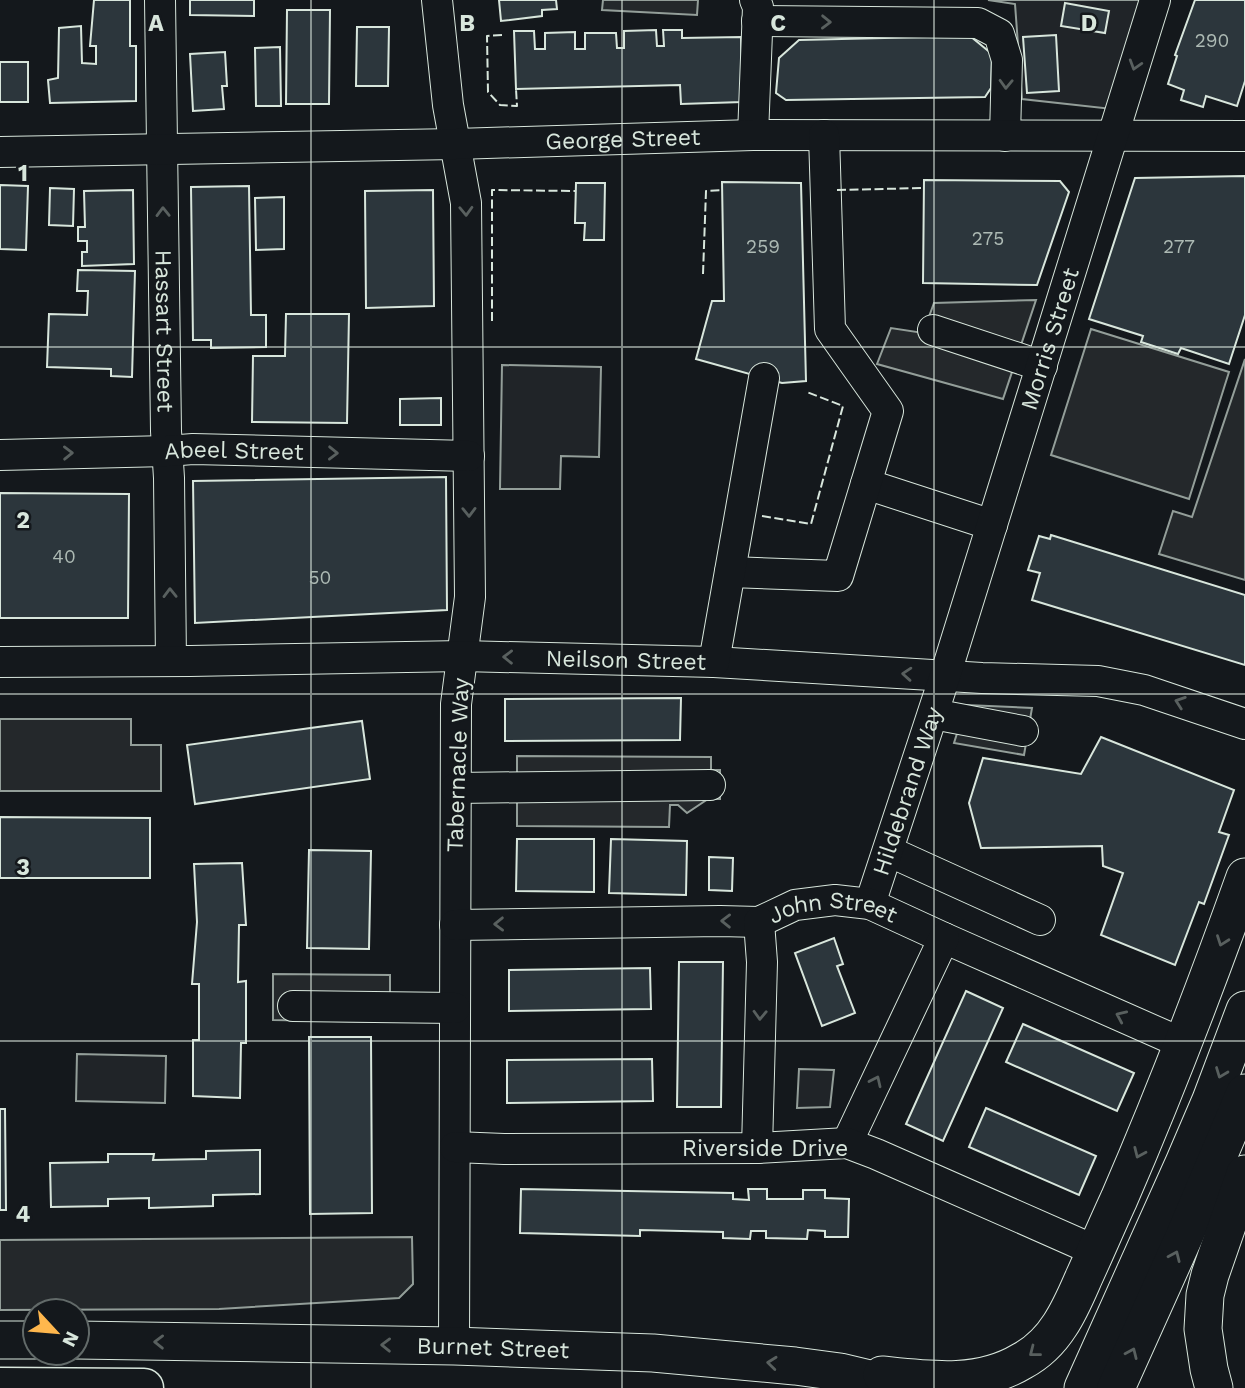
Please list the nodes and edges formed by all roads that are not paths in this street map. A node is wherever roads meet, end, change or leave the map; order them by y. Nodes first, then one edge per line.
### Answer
1 (160, 0) edge
2 (437, 0) edge
3 (1156, 0) edge
4 (756, 11) edge
5 (753, 135) junction
6 (824, 135) junction
7 (1005, 136) junction
8 (1245, 136) edge
9 (1114, 137) junction
10 (456, 144) junction
11 (162, 150) junction
12 (0, 152) edge
13 (933, 330) dead end
14 (1042, 366) junction
15 (764, 378) dead end
16 (167, 452) junction
17 (0, 455) edge
18 (469, 456) junction
19 (866, 484) junction
20 (992, 525) junction
21 (730, 572) junction
22 (462, 656) junction
23 (171, 661) junction
24 (0, 662) edge
25 (714, 662) junction
26 (945, 676) junction
27 (933, 714) junction
28 (1245, 724) edge
29 (1023, 731) dead end
30 (710, 785) dead end
31 (456, 788) junction
32 (888, 851) junction
33 (1245, 877) edge
34 (870, 904) junction
35 (1040, 920) dead end
36 (759, 922) junction
37 (455, 925) junction
38 (944, 938) junction
39 (293, 1006) dead end
40 (455, 1008) junction
41 (1245, 1010) edge
42 (1184, 1044) junction
43 (1245, 1093) edge
44 (847, 1143) junction
45 (455, 1147) junction
46 (757, 1148) junction
47 (1245, 1174) edge
48 (1096, 1251) junction
49 (1133, 1314) junction
50 (0, 1340) edge
51 (21, 1340) edge
52 (91, 1340) edge
53 (454, 1346) junction
54 (840, 1372) junction
55 (0, 1387) edge
56 (144, 1388) edge
57 (907, 1388) edge
58 (1083, 1388) edge
59 (1116, 1388) edge
60 (1214, 1388) edge

1 - 11 street, Hassart Street
2 - 10 street, Tabernacle Way
3 -> 9 street, Morris Street
4 - 5 street
4 -> 7 street
5 - 6 street, George Street
5 - 10 street, George Street
6 - 7 street, George Street
6 - 19 street
7 - 9 street, George Street
8 - 9 street, George Street
9 - 14 street, Morris Street
10 - 11 street, George Street
10 -> 18 street, Tabernacle Way
11 - 12 street, George Street
16 -> 11 street, Hassart Street
13 - 14 street
14 - 20 street, Morris Street
15 - 21 street
17 -> 16 street, Abeel Street
16 -> 18 street, Abeel Street
23 -> 16 street, Hassart Street
18 -> 22 street, Tabernacle Way
19 - 20 street
19 - 21 street
20 - 26 street, Morris Street
21 - 25 street
22 - 23 street, Neilson Street
25 -> 22 street, Neilson Street
22 - 31 street, Tabernacle Way
23 - 24 street, Neilson Street
26 -> 25 street, Neilson Street
26 - 27 street, Hildebrand Way
28 -> 26 street, Neilson Street
27 - 29 street
27 - 32 street, Hildebrand Way
30 - 31 street
31 - 37 street, Tabernacle Way
32 - 34 street, Hildebrand Way
32 - 35 street
33 -> 42 main road
34 - 36 street, John Street
34 - 38 street, John Street
36 -> 37 street, John Street
36 -> 46 street
37 - 40 street, Tabernacle Way
42 -> 38 street, John Street
44 -> 38 street
39 - 40 street
40 - 45 street, Tabernacle Way
41 -> 49 main road
42 -> 48 main road
49 -> 43 main road
44 - 46 street, Riverside Drive
44 - 48 street, Riverside Drive
45 - 46 street, Riverside Drive
45 - 53 street, Tabernacle Way
47 - 60 main road
48 -> 54 main road
49 - 58 main road
59 -> 49 main road
50 - 51 main road
53 -> 52 main road, Burnet Street
54 -> 53 main road, Burnet Street
54 - 57 main road, Burnet Street
55 - 56 highway

